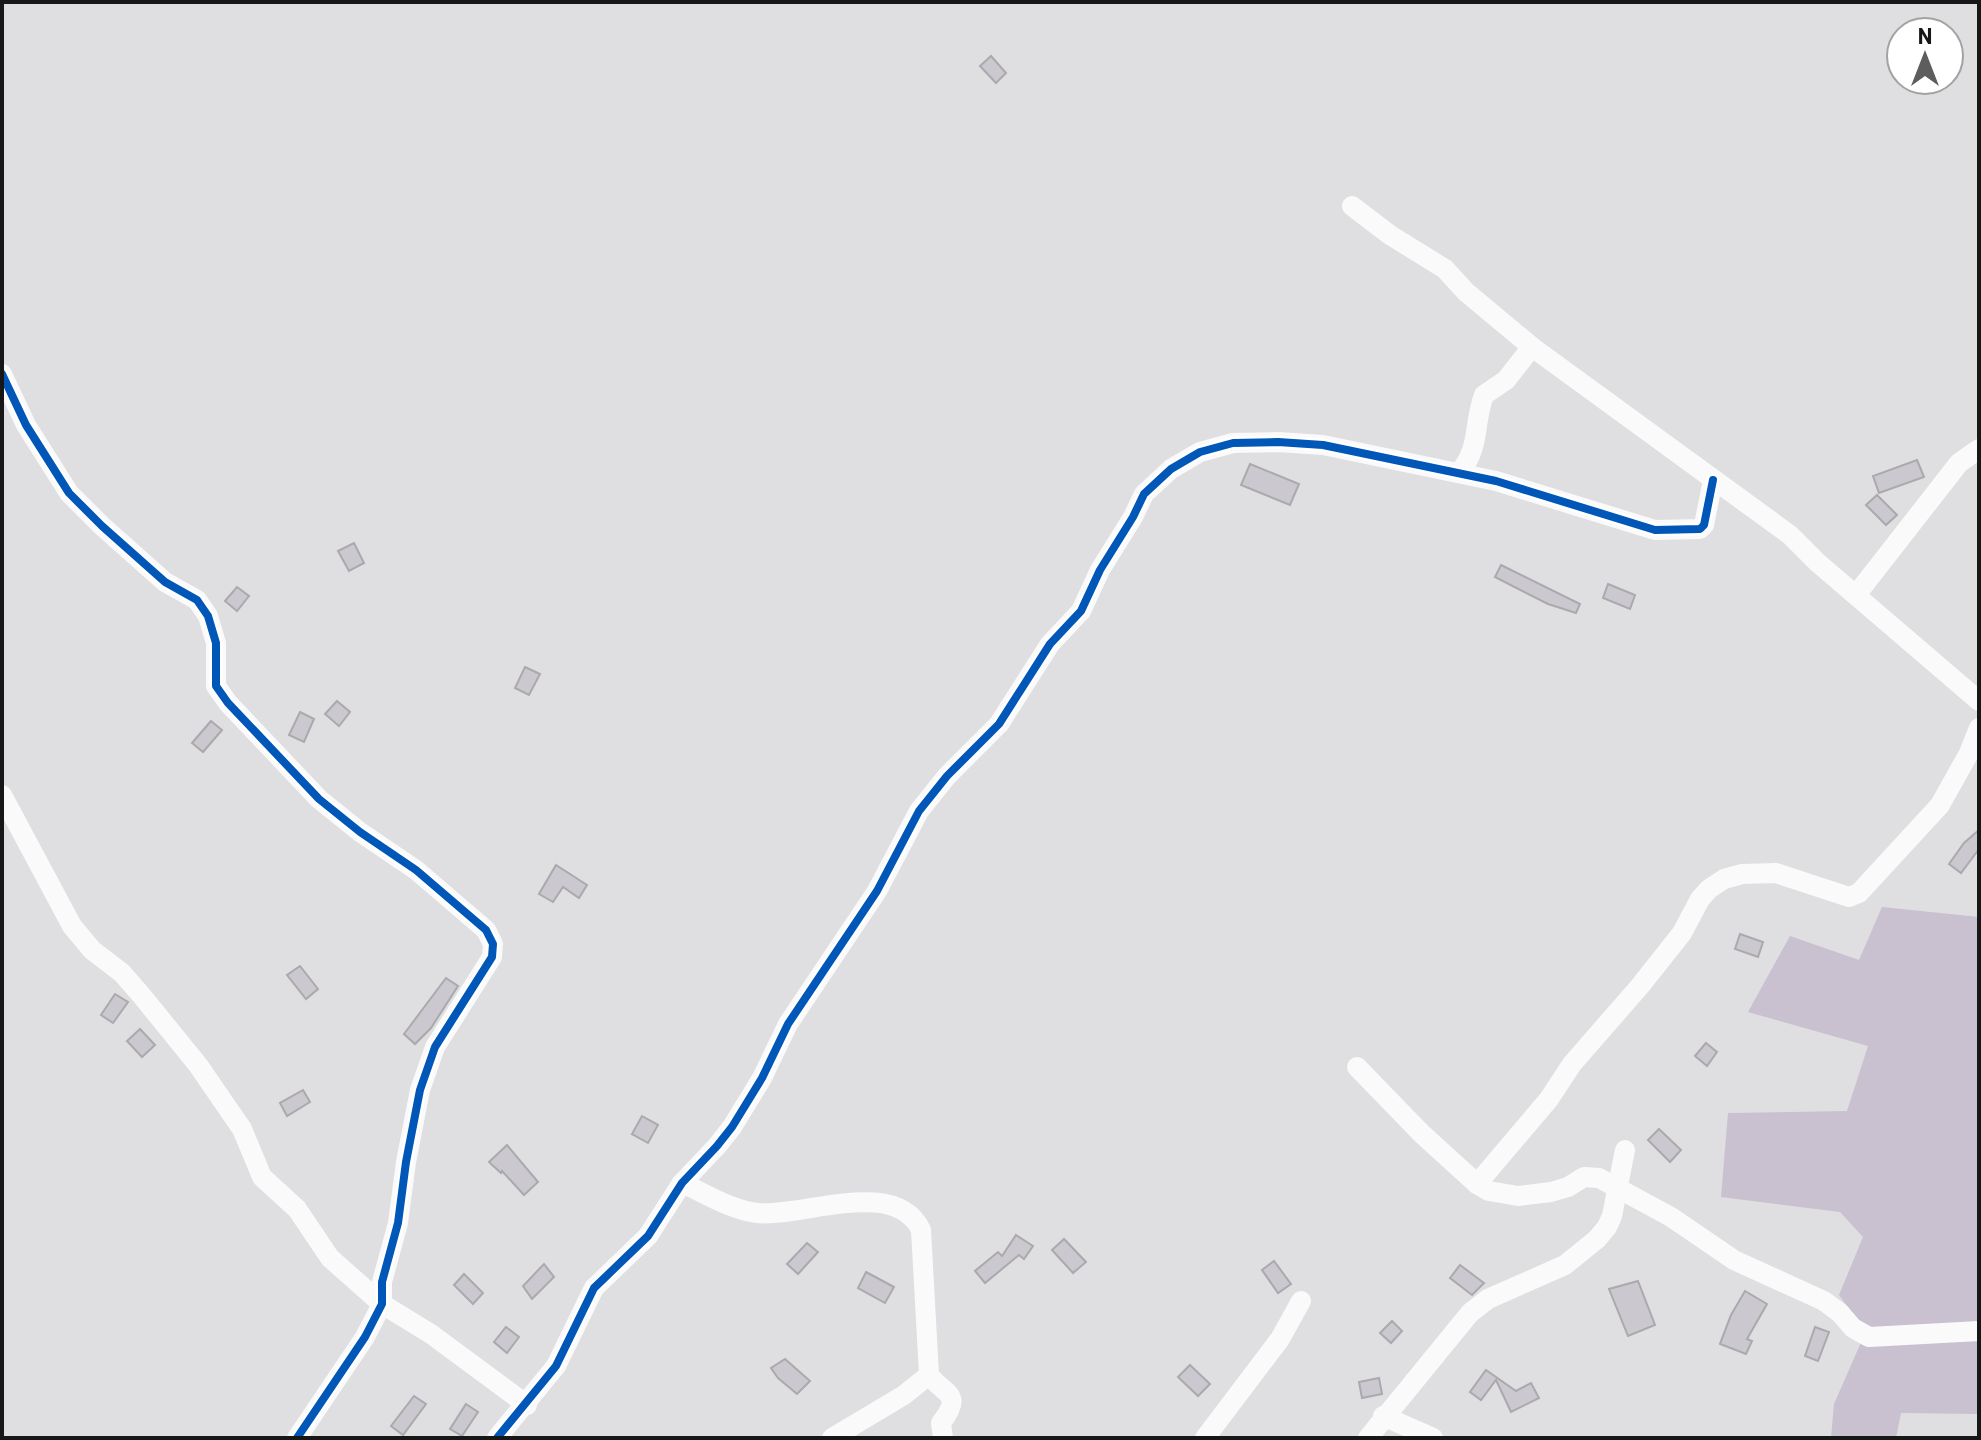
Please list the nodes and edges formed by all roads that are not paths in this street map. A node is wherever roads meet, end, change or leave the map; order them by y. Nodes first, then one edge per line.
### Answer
1 (1352, 206) dead end
2 (1532, 347) junction
3 (2, 374) edge
4 (1979, 449) edge
5 (1459, 473) junction
6 (1713, 480) junction
7 (1856, 595) junction
8 (1979, 701) edge
9 (1979, 728) edge
10 (2, 795) edge
11 (1357, 1067) dead end
12 (1625, 1150) dead end
13 (682, 1183) junction
14 (1477, 1184) junction
15 (1618, 1188) junction
16 (1301, 1301) dead end
17 (382, 1304) junction
18 (1979, 1331) edge
19 (929, 1375) junction
20 (527, 1405) junction
21 (1383, 1416) junction
22 (297, 1438) edge
23 (497, 1438) edge
24 (832, 1438) edge
25 (943, 1438) edge
26 (1205, 1438) edge
27 (1368, 1438) edge
28 (1433, 1438) edge

1 - 2 street
2 - 5 street
2 - 6 street
3 - 17 street
4 - 7 street
5 - 6 street
5 - 13 street
6 - 7 street
7 - 8 street
9 - 14 street
10 - 17 street
11 - 14 street
12 - 15 street
13 - 19 street
13 - 20 street
14 - 15 street
15 - 18 street
15 - 21 street
16 - 26 street
17 - 20 street
17 - 22 street
19 - 24 street
19 - 25 street
20 - 23 street
21 - 27 street
21 - 28 street

